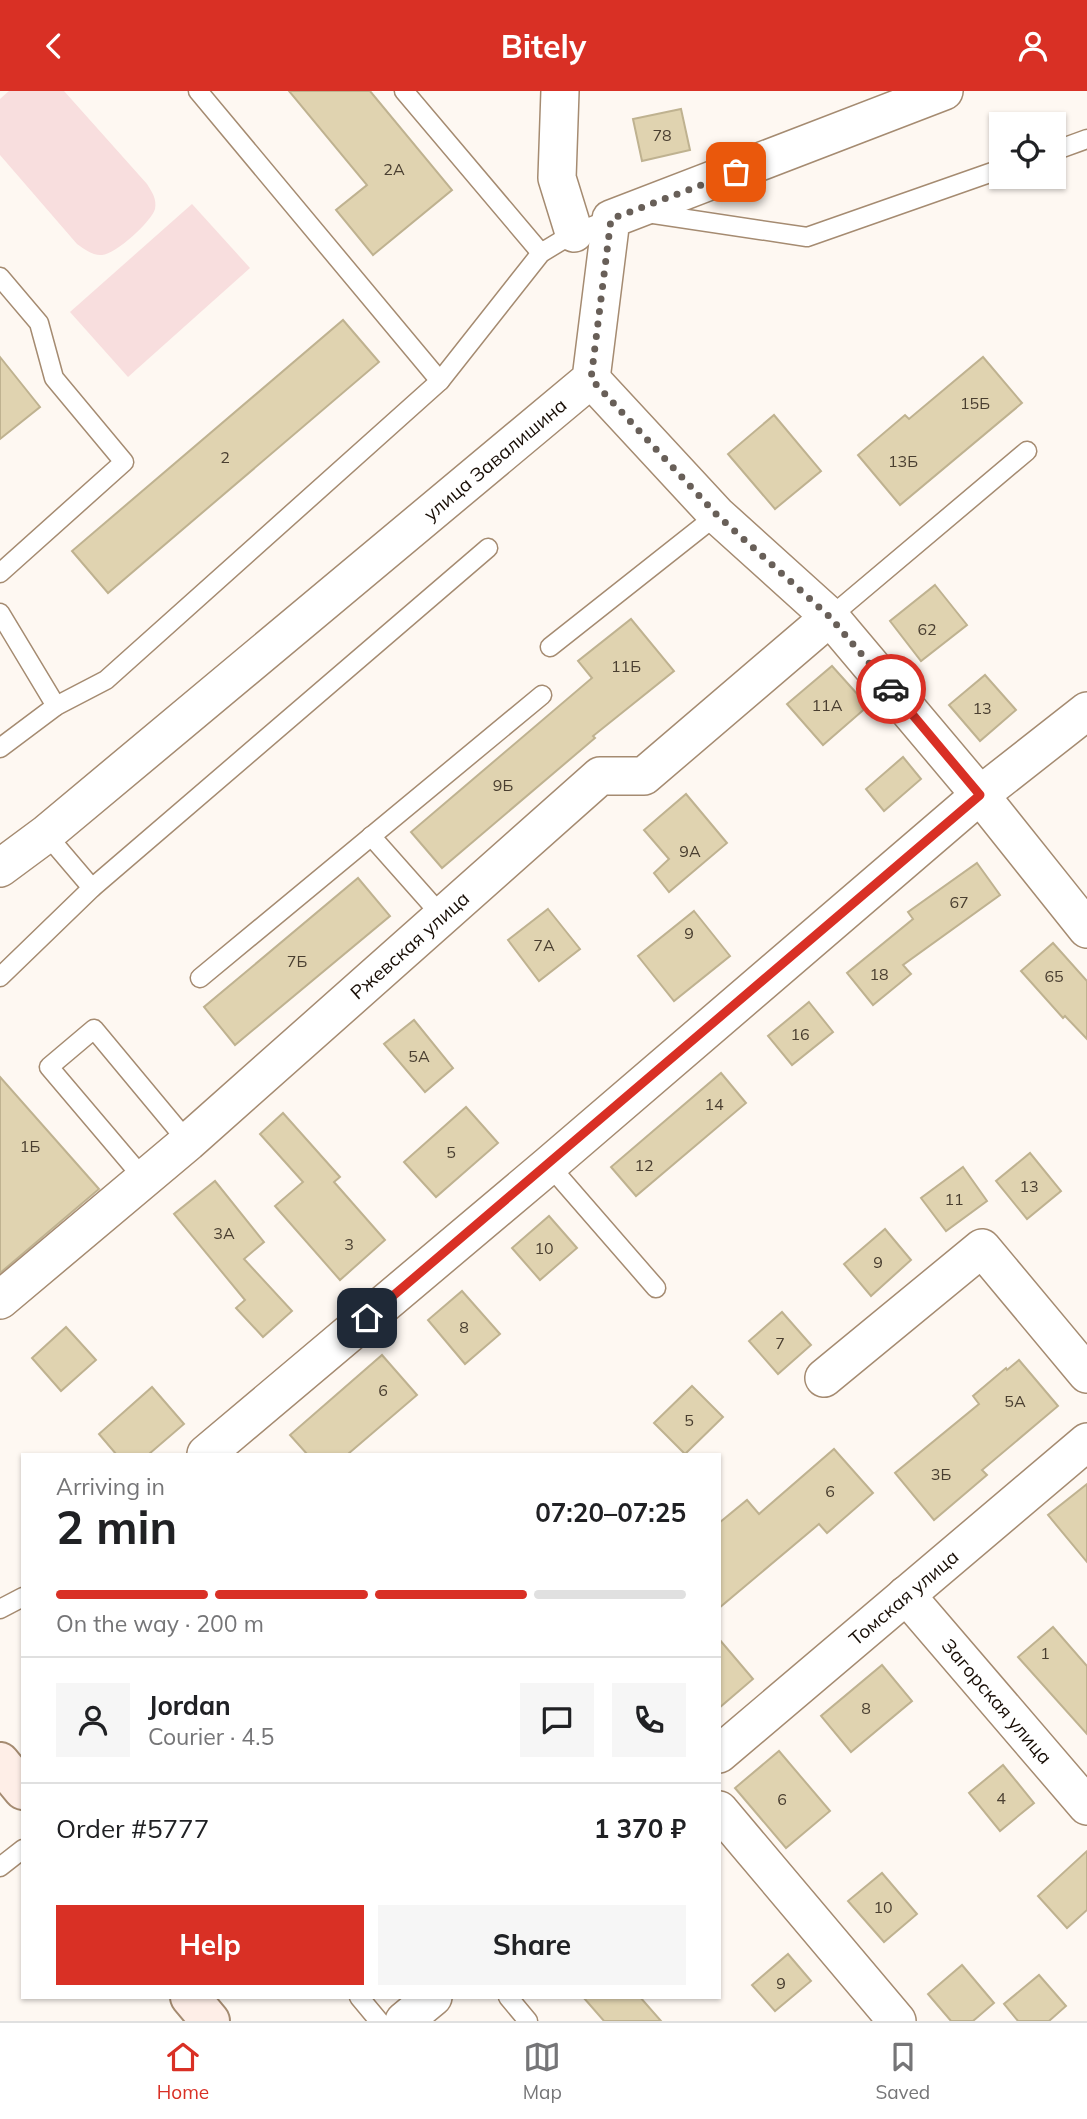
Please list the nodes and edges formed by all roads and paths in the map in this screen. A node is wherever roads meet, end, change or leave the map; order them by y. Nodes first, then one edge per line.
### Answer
1 (198, 91) edge
2 (404, 91) edge
3 (560, 91) edge
4 (944, 91) edge
5 (887, 102) edge
6 (1087, 139) edge
7 (1066, 147) edge
8 (989, 173) edge
9 (622, 215) junction
10 (574, 233) junction
11 (541, 253) junction
12 (0, 277) edge
13 (591, 379) junction
14 (440, 381) junction
15 (1027, 451) dead end
16 (717, 515) junction
17 (488, 548) dead end
18 (2, 568) edge
19 (0, 613) edge
20 (830, 617) junction
21 (550, 647) dead end
22 (542, 695) dead end
23 (56, 706) junction
24 (1087, 711) edge
25 (0, 748) edge
26 (980, 795) junction
27 (46, 834) junction
28 (371, 836) junction
29 (0, 868) edge
30 (92, 888) junction
31 (442, 916) junction
32 (1087, 929) edge
33 (0, 977) edge
34 (200, 978) dead end
35 (188, 1142) junction
36 (549, 1164) junction
37 (144, 1179) junction
38 (656, 1288) dead end
39 (0, 1300) edge
40 (1087, 1374) edge
41 (824, 1378) dead end
42 (1087, 1443) edge
43 (207, 1453) edge
44 (906, 1595) junction
45 (21, 1598) edge
46 (0, 1609) edge
47 (721, 1752) edge
48 (0, 1762) edge
49 (21, 1788) edge
50 (1087, 1806) edge
51 (721, 1812) edge
52 (21, 1851) edge
53 (0, 1867) edge
54 (192, 1999) edge
55 (431, 1999) edge
56 (510, 1999) edge
57 (364, 2000) edge
58 (210, 2021) edge
59 (379, 2021) edge
60 (404, 2021) edge
61 (528, 2021) edge
62 (897, 2021) edge

1 - 14 lane
2 - 11 lane
3 - 10 street
4 - 5 street
5 - 9 street
6 - 7 lane
8 - 9 lane
9 - 10 lane
9 - 13 street
10 - 11 lane
11 - 14 lane
12 - 18 lane
13 - 16 street
13 - 27 street, улица Завалишина
14 - 23 lane
15 - 20 lane
16 - 20 street
16 - 21 lane
17 - 30 lane
19 - 23 lane
20 - 26 street
20 - 31 street, Ржевская улица
22 - 28 lane
23 - 25 lane
24 - 26 street
26 - 32 street
26 - 36 street
27 - 29 street, улица Завалишина
27 - 30 lane
28 - 31 lane
28 - 34 lane
30 - 33 lane
31 - 35 street, Ржевская улица
35 - 37 street, Ржевская улица
35 - 37 lane
36 - 38 lane
36 - 43 street
37 - 39 street, Ржевская улица
40 - 41 street
42 - 44 street, Томская улица
44 - 47 street, Томская улица
44 - 50 street, Загорская улица
45 - 46 lane
48 - 49 main road
51 - 62 street
52 - 53 lane
54 - 58 main road
55 - 60 street
56 - 61 lane
57 - 59 lane

